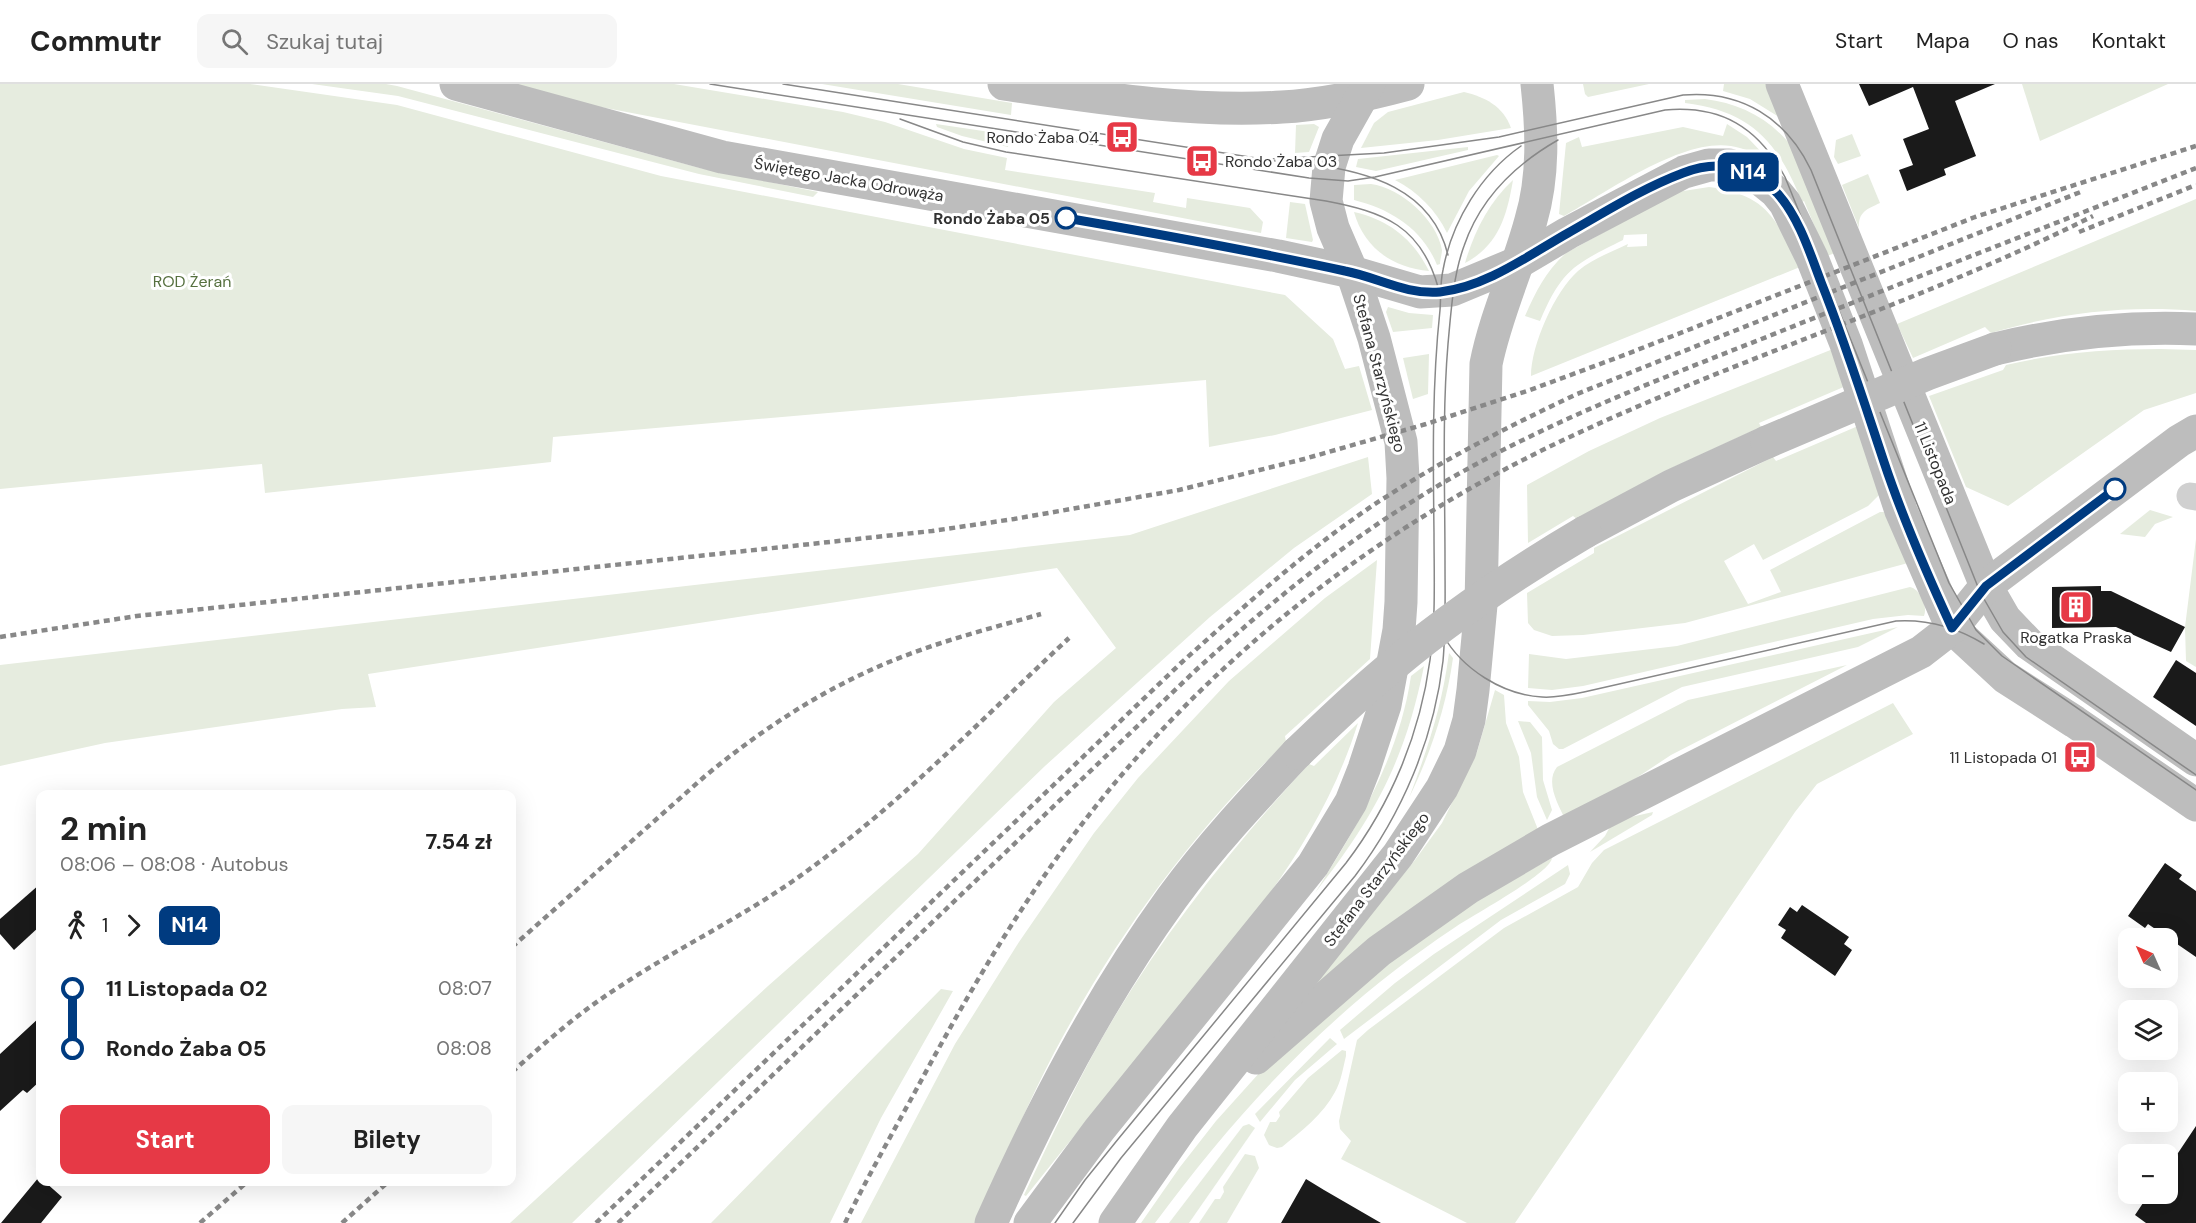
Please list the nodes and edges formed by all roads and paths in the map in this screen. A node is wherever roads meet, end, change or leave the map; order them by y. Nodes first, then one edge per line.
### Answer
1 (456, 84) edge
2 (1004, 84) edge
3 (1408, 84) edge
4 (1537, 84) edge
5 (1782, 84) edge
6 (1365, 90) edge
7 (1517, 263) junction
8 (1352, 272) junction
9 (2196, 328) edge
10 (2196, 431) edge
11 (1986, 586) junction
12 (1952, 628) junction
13 (2196, 760) edge
14 (2196, 805) edge
15 (1182, 1127) junction
16 (991, 1223) edge
17 (1030, 1223) edge
18 (1115, 1223) edge

1 - 8 main road, Świętego Jacka Odrowąża
2 - 6 main road
3 - 6 main road
4 - 7 main road, Stefana Starzyńskiego
5 - 11 main road, 11 Listopada
6 - 8 main road, Stefana Starzyńskiego
7 - 8 main road, Świętego Jacka Odrowąża
7 - 12 main road, Świętego Jacka Odrowąża
7 - 15 main road, Stefana Starzyńskiego
8 - 17 main road, Stefana Starzyńskiego
9 - 16 main road, bridge
10 - 11 main road
11 - 12 main road
11 - 13 main road, 11 Listopada
12 - 14 main road
12 - 15 main road
15 - 18 main road, Stefana Starzyńskiego

